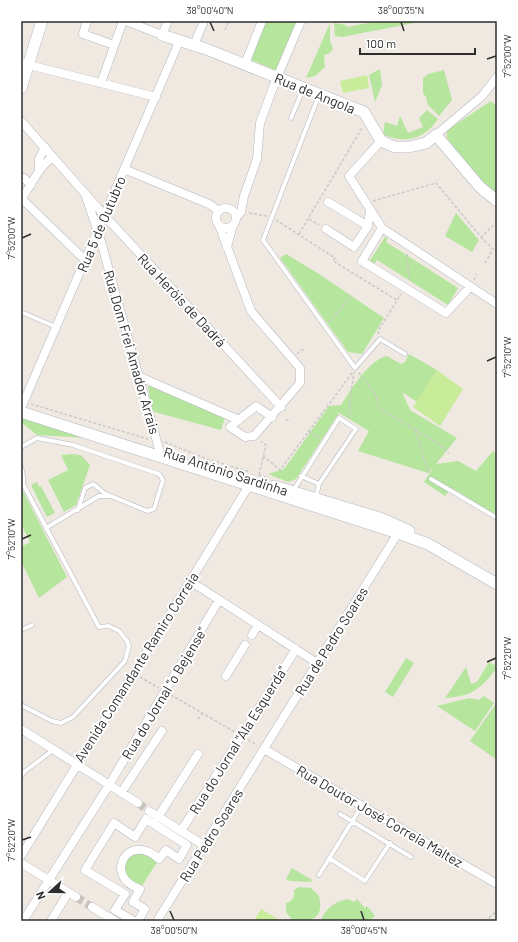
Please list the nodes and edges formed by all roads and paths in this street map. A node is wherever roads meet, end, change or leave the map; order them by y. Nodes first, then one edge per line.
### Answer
1 (42, 21) edge
2 (87, 21) edge
3 (124, 21) edge
4 (168, 21) edge
5 (204, 21) edge
6 (223, 21) edge
7 (262, 21) edge
8 (301, 21) edge
9 (228, 22) edge
10 (225, 30) dead end
11 (162, 35) junction
12 (179, 42) junction
13 (114, 45) junction
14 (194, 45) junction
15 (25, 64) edge
16 (245, 64) junction
17 (497, 76) edge
18 (277, 77) junction
19 (101, 83) junction
20 (304, 87) junction
21 (21, 88) edge
22 (319, 93) junction
23 (156, 97) junction
24 (291, 118) dead end
25 (368, 118) junction
26 (21, 121) edge
27 (436, 134) junction
28 (381, 141) junction
29 (45, 147) junction
30 (52, 156) junction
31 (124, 169) junction
32 (39, 171) junction
33 (21, 179) edge
34 (31, 185) junction
35 (84, 192) junction
36 (244, 196) junction
37 (21, 199) edge
38 (497, 201) edge
39 (328, 202) dead end
40 (366, 204) junction
41 (223, 210) junction
42 (370, 211) junction
43 (104, 215) junction
44 (272, 217) junction
45 (236, 218) junction
46 (308, 218) junction
47 (497, 222) edge
48 (219, 225) junction
49 (368, 226) junction
50 (382, 228) junction
51 (326, 229) joint
52 (98, 232) junction
53 (299, 234) junction
54 (481, 237) junction
55 (406, 244) junction
56 (228, 247) junction
57 (493, 249) junction
58 (497, 253) edge
59 (86, 261) junction
60 (485, 262) dead end
61 (470, 287) junction
62 (404, 288) junction
63 (352, 295) dead end
64 (397, 300) junction
65 (497, 304) edge
66 (21, 312) edge
67 (56, 327) junction
68 (326, 327) junction
69 (380, 339) junction
70 (305, 348) dead end
71 (405, 354) dead end
72 (291, 358) junction
73 (355, 368) junction
74 (140, 377) junction
75 (22, 407) edge
76 (281, 407) junction
77 (272, 416) junction
78 (286, 419) dead end
79 (239, 420) junction
80 (342, 420) junction
81 (289, 421) dead end
82 (416, 430) junction
83 (305, 431) dead end
84 (308, 432) junction
85 (324, 441) junction
86 (158, 444) junction
87 (266, 445) dead end
88 (21, 447) edge
89 (449, 453) dead end
90 (263, 456) junction
91 (21, 466) edge
92 (22, 475) edge
93 (301, 476) junction
94 (253, 478) junction
95 (272, 479) dead end
96 (431, 479) joint
97 (22, 484) edge
98 (318, 484) junction
99 (292, 491) junction
100 (111, 496) junction
101 (316, 498) junction
102 (78, 510) junction
103 (497, 518) edge
104 (392, 522) junction
105 (46, 528) junction
106 (398, 533) junction
107 (428, 544) junction
108 (190, 581) junction
109 (497, 584) edge
110 (219, 600) junction
111 (32, 625) dead end
112 (258, 625) junction
113 (21, 630) edge
114 (252, 635) dead end
115 (245, 646) dead end
116 (296, 649) junction
117 (317, 663) junction
118 (133, 673) junction
119 (226, 676) dead end
120 (164, 691) junction
121 (21, 705) edge
122 (202, 713) junction
123 (198, 720) dead end
124 (21, 729) edge
125 (162, 731) dead end
126 (241, 736) junction
127 (264, 749) junction
128 (54, 750) junction
129 (198, 754) dead end
130 (76, 764) junction
131 (21, 776) edge
132 (109, 785) junction
133 (122, 793) junction
134 (138, 804) tunnel mouth
135 (361, 807) junction
136 (149, 810) tunnel mouth
137 (340, 814) dead end
138 (158, 817) junction
139 (352, 821) junction
140 (181, 831) junction
141 (390, 843) junction
142 (205, 846) junction
143 (21, 856) edge
144 (411, 857) dead end
145 (329, 858) junction
146 (21, 863) edge
147 (319, 875) dead end
148 (48, 881) junction
149 (497, 884) edge
150 (68, 893) junction
151 (76, 897) tunnel mouth
152 (92, 907) tunnel mouth
153 (497, 911) edge
154 (102, 913) junction
155 (23, 921) edge
156 (50, 921) edge
157 (98, 921) edge
158 (114, 921) edge
159 (134, 921) edge
160 (138, 921) edge
161 (158, 921) edge
162 (485, 921) edge

1 - 15 main road
2 - 13 street
3 - 11 street
3 - 13 street
4 - 11 street
5 - 14 street
6 - 9 path
7 - 16 street
8 - 18 street
9 - 10 path
11 - 12 main road, Rua de Angola
12 - 14 main road, Rua de Angola
12 - 23 street, Rua 5 de Outubro
13 - 19 street
14 - 16 main road, Rua de Angola
15 - 19 street
15 - 21 main road
16 - 18 main road, Rua de Angola
17 - 27 street
18 - 20 main road, Rua de Angola
18 - 36 street
19 - 23 street
20 - 22 main road, Rua de Angola
20 - 24 lane
22 - 25 main road, Rua de Angola
22 - 44 lane
23 - 31 street, Rua 5 de Outubro
25 - 28 main road, Rua de Angola
25 - 46 path
26 - 29 street, Rua Heróis de Dadrá
27 - 28 main road
27 - 38 main road
28 - 40 street
29 - 30 street, Rua Heróis de Dadrá
29 - 32 street
30 - 32 street
30 - 35 street, Rua Heróis de Dadrá
31 - 41 street
31 - 43 street, Rua 5 de Outubro
32 - 34 street
33 - 34 street
34 - 37 street
35 - 43 street, Rua Heróis de Dadrá
35 - 52 street, Rua Dom Frei Amador Arrais
36 - 41 street
36 - 45 street
37 - 59 street
39 - 49 street
40 - 42 street
40 - 54 path
41 - 45 street
41 - 48 street
42 - 49 street
42 - 50 street
43 - 52 street, Rua 5 de Outubro
43 - 76 street, Rua Heróis de Dadrá
44 - 45 path
44 - 53 path
44 - 68 lane
45 - 48 street
45 - 56 street
46 - 51 path
46 - 53 path
47 - 54 path
48 - 56 street
49 - 51 street
50 - 55 street
50 - 62 street
52 - 59 street, Rua 5 de Outubro
52 - 74 street, Rua Dom Frei Amador Arrais
53 - 64 path
54 - 57 path
55 - 61 street
55 - 62 path
56 - 72 street
57 - 58 path
57 - 60 path
59 - 67 street, Rua 5 de Outubro
61 - 62 street
61 - 65 street
62 - 64 path
63 - 68 path
64 - 69 path
66 - 67 lane
67 - 75 street, Rua 5 de Outubro
68 - 73 lane
69 - 71 lane
69 - 73 lane
70 - 72 path
72 - 76 street
73 - 80 path
73 - 82 path
73 - 84 path
74 - 79 street
74 - 86 street, Rua Dom Frei Amador Arrais
75 - 86 main road, Rua António Sardinha
75 - 86 path
75 - 94 main road, Rua António Sardinha
76 - 77 street
77 - 79 street
77 - 79 street
78 - 81 path
80 - 85 lane
80 - 98 lane
82 - 89 path
82 - 96 path
83 - 84 path
84 - 85 path
84 - 90 path
85 - 93 lane
86 - 94 main road, Rua António Sardinha
86 - 94 path
87 - 90 path
88 - 100 lane
90 - 94 path
91 - 92 lane
92 - 97 lane
93 - 98 lane
93 - 99 lane
94 - 95 path
94 - 99 main road, Rua António Sardinha
94 - 106 main road, Rua António Sardinha
94 - 108 street, Avenida Comandante Ramiro Correia
96 - 103 lane
97 - 105 lane
98 - 101 lane
99 - 101 main road, Rua António Sardinha
100 - 102 lane
100 - 102 lane
101 - 104 main road, Rua António Sardinha
102 - 105 lane
104 - 106 street
104 - 107 main road, Rua António Sardinha
105 - 121 lane
106 - 107 main road, Rua António Sardinha
106 - 117 street, Rua de Pedro Soares
107 - 109 main road, Rua António Sardinha
108 - 110 street
108 - 118 street, Avenida Comandante Ramiro Correia
110 - 112 street
110 - 120 street, Rua do Jornal "o Bejense"
111 - 113 lane
112 - 114 street
112 - 116 street
115 - 119 street
116 - 117 street
116 - 126 street, Rua do Jornal "Ala Esquerda"
117 - 127 street, Rua de Pedro Soares
118 - 120 path
118 - 130 street, Avenida Comandante Ramiro Correia
120 - 122 path
120 - 132 street, Rua do Jornal "o Bejense"
122 - 123 path
122 - 126 path
124 - 128 street
125 - 133 street
126 - 127 path
126 - 140 street, Rua do Jornal "Ala Esquerda"
127 - 135 street, Rua Doutor José Correia Maltez
127 - 142 street, Rua Pedro Soares
128 - 130 street
128 - 131 lane
129 - 138 street
130 - 132 street
130 - 143 street, Avenida Comandante Ramiro Correia
132 - 133 street
132 - 148 street, Rua do Jornal "o Bejense"
133 - 134 street
135 - 139 lane
135 - 149 street, Rua Doutor José Correia Maltez
136 - 138 street
137 - 139 lane
138 - 140 street
139 - 141 lane
139 - 145 lane
140 - 142 street
141 - 144 lane
141 - 145 lane
142 - 161 street, Rua Pedro Soares
145 - 147 lane
146 - 148 street
148 - 150 street
148 - 155 street, Rua do Jornal "o Bejense"
150 - 151 street
150 - 156 street
152 - 154 street
153 - 162 path
154 - 157 street
154 - 158 street
159 - 160 street

